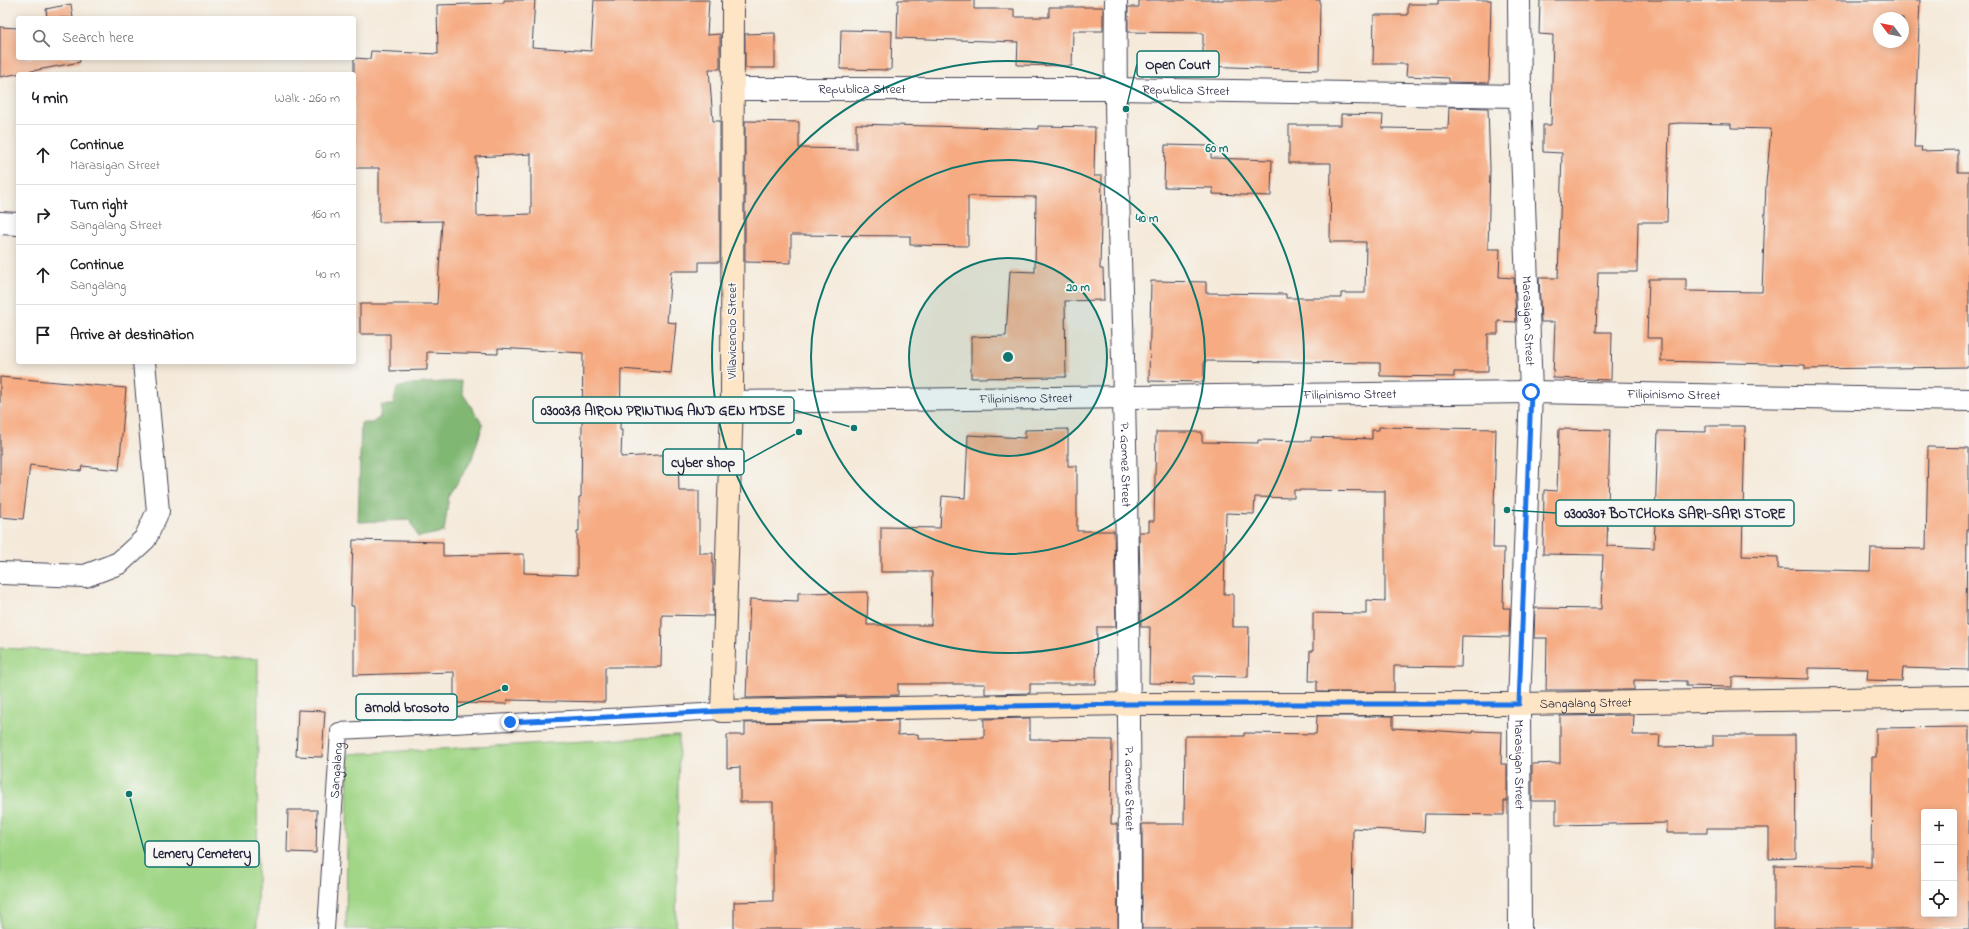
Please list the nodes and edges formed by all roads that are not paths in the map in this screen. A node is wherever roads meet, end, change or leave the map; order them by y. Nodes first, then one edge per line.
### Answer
1 (733, 0) edge
2 (1116, 0) edge
3 (1519, 0) edge
4 (732, 89) junction
5 (1115, 89) junction
6 (1520, 96) junction
7 (0, 223) edge
8 (16, 224) edge
9 (144, 364) edge
10 (1531, 392) junction
11 (1124, 396) junction
12 (1969, 400) edge
13 (732, 402) junction
14 (0, 573) edge
15 (1969, 697) edge
16 (1130, 704) junction
17 (1519, 704) junction
18 (722, 711) junction
19 (326, 929) edge
20 (1130, 929) edge
21 (1520, 929) edge

1 - 4 street, Villavicencio Street
2 - 5 street, P. Gomez Street
3 - 6 street, Marasigan Street
4 - 5 street, Republica Street
4 - 13 street, Villavicencio Street
5 - 6 street, Republica Street
5 - 11 street, P. Gomez Street
6 - 10 street, Marasigan Street
7 - 8 street
9 - 14 street
10 - 11 street, Filipinismo Street
10 - 12 street, Filipinismo Street
10 - 17 street, Marasigan Street
11 - 13 street, Filipinismo Street
11 - 16 street, P. Gomez Street
13 - 18 street, Villavicencio Street
15 - 17 street, Sangalang Street
16 - 17 street, Sangalang Street
16 - 18 street, Sangalang Street
16 - 20 street, P. Gomez Street
17 - 21 street, Marasigan Street
18 - 19 lane, Sangalang

